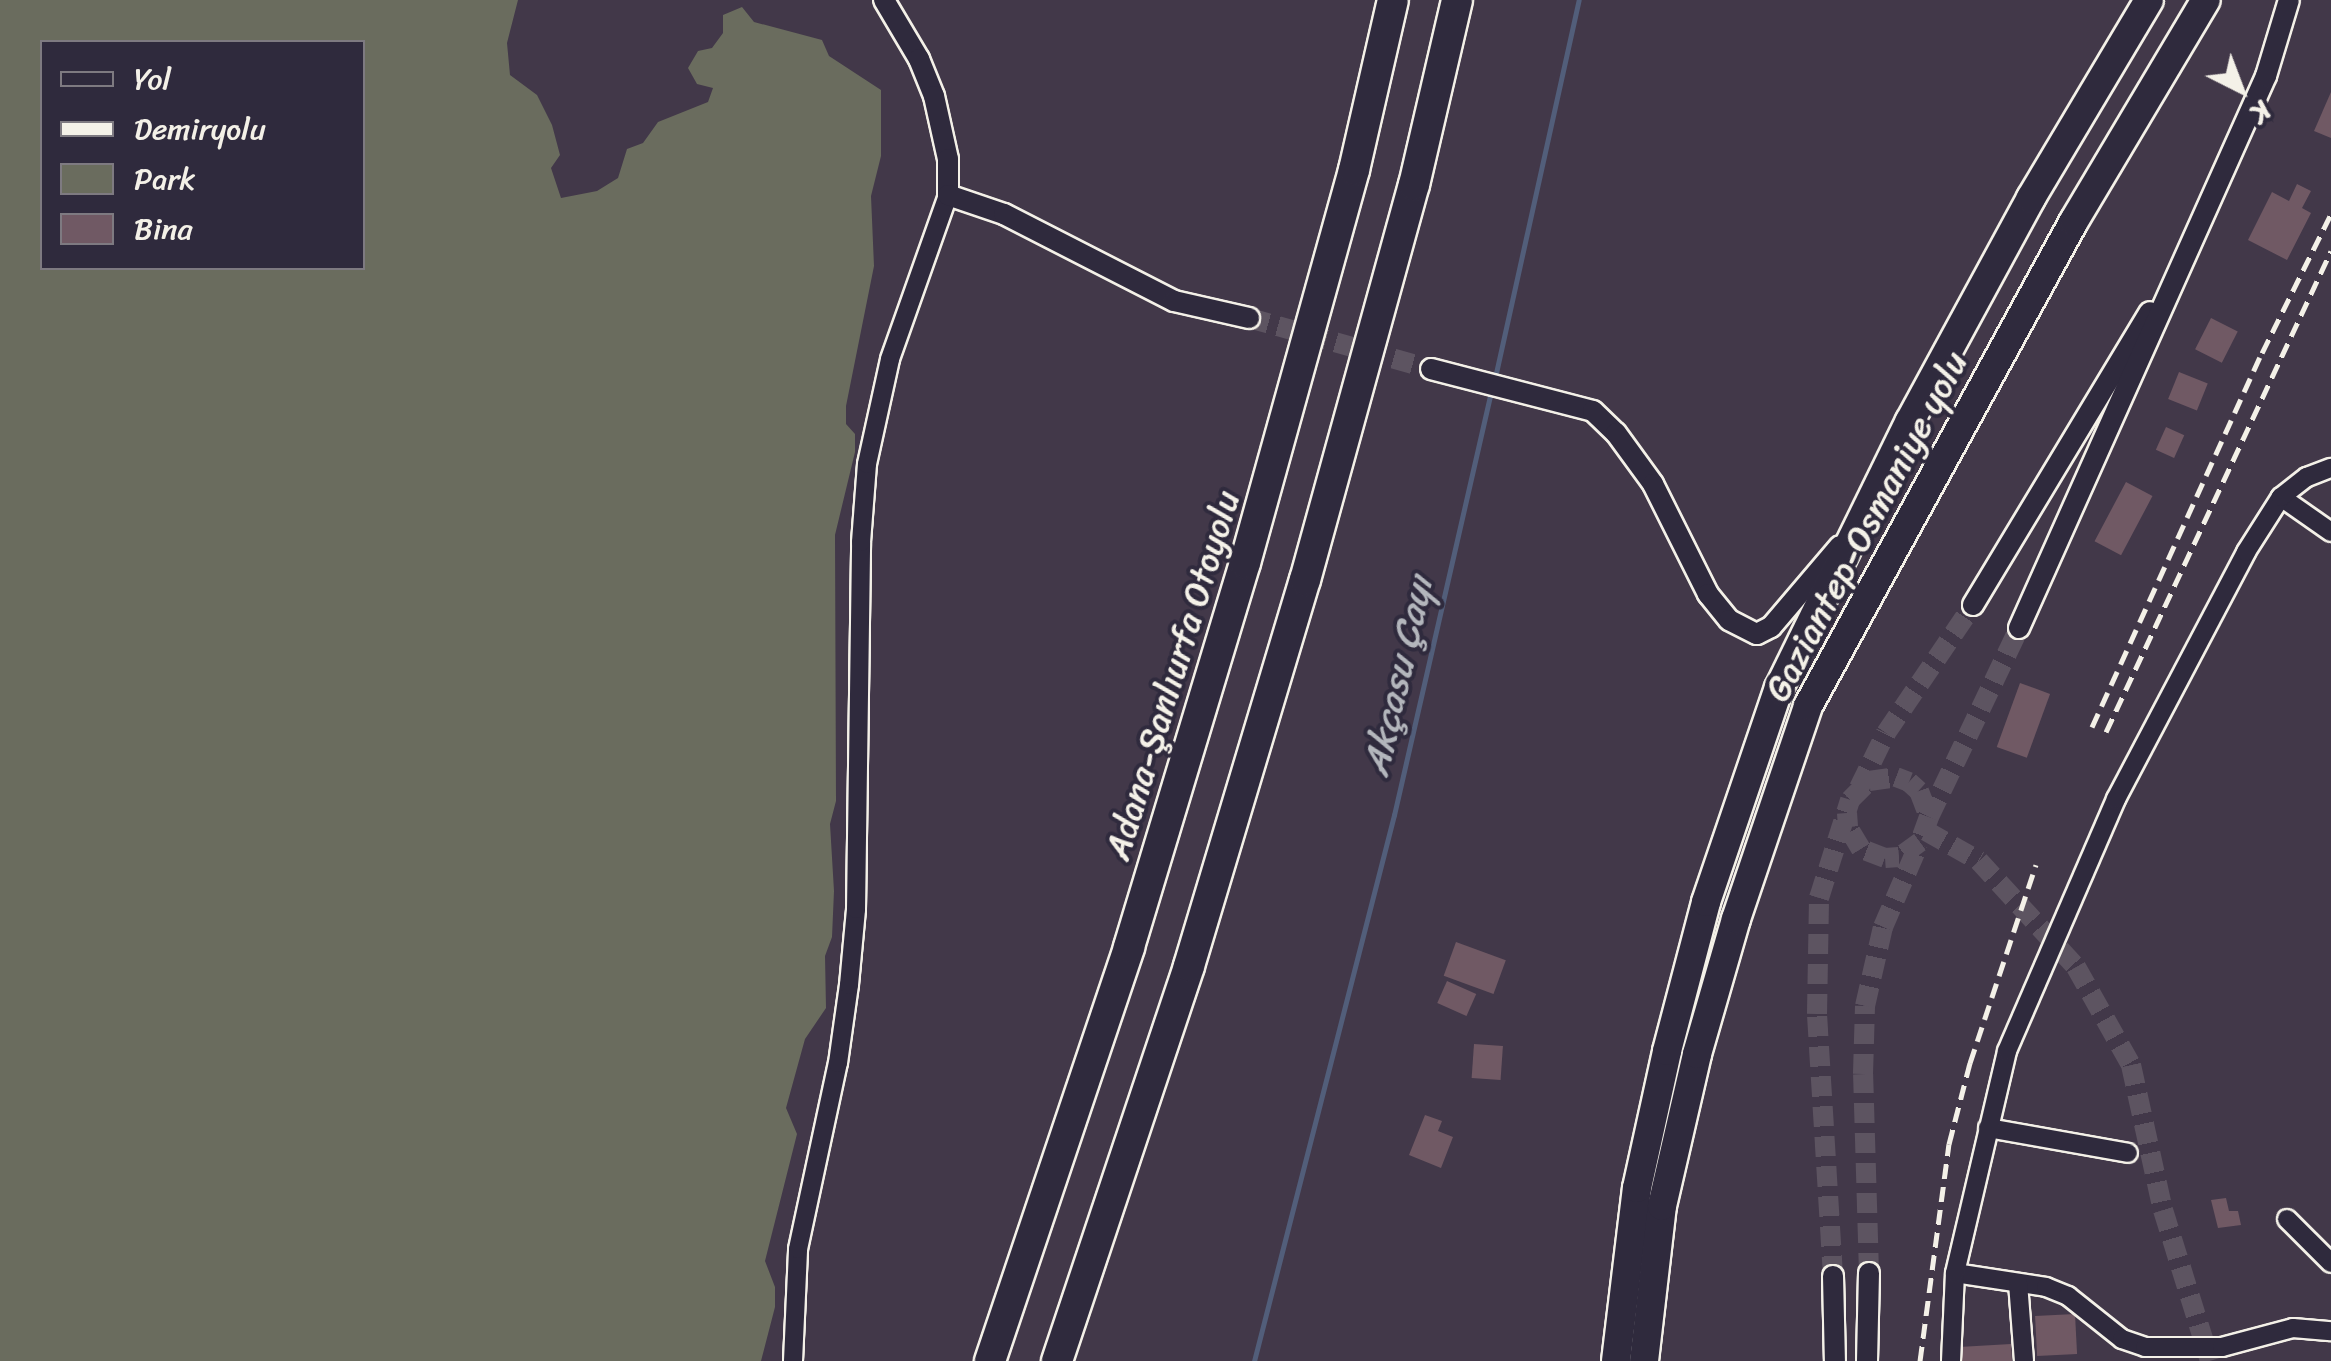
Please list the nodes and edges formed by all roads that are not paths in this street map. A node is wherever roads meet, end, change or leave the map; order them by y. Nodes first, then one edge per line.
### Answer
1 (884, 0) edge
2 (1393, 0) edge
3 (1456, 0) edge
4 (2149, 0) edge
5 (2206, 0) edge
6 (2290, 0) edge
7 (948, 195) junction
8 (2187, 250) junction
9 (1248, 318) tunnel mouth
10 (1430, 369) tunnel mouth
11 (2331, 468) edge
12 (2280, 497) junction
13 (1856, 527) junction
14 (2331, 532) edge
15 (1973, 605) tunnel mouth
16 (2019, 628) tunnel mouth
17 (1988, 1128) junction
18 (2128, 1153) dead end
19 (2287, 1218) dead end
20 (2331, 1263) edge
21 (1956, 1272) junction
22 (1869, 1273) tunnel mouth
23 (1833, 1276) tunnel mouth
24 (2018, 1283) junction
25 (2331, 1331) edge
26 (2225, 1354) edge
27 (793, 1361) edge
28 (990, 1361) edge
29 (1057, 1361) edge
30 (1616, 1361) edge
31 (1644, 1361) edge
32 (1836, 1361) edge
33 (1867, 1361) edge
34 (1950, 1361) edge
35 (2024, 1361) edge

1 - 7 street
2 - 28 highway, Adana-Şanlıurfa Otoyolu
3 - 29 highway
4 - 13 highway, Gaziantep-Osmaniye yolu
5 - 31 highway, Gaziantep-Osmaniye yolu
6 - 8 street
7 - 9 street
7 - 27 street
8 - 15 street
8 - 16 street
10 - 13 street
11 - 12 street
12 - 14 street
12 - 17 street
13 - 30 highway, Gaziantep-Osmaniye yolu
17 - 18 street
17 - 21 street
19 - 20 street
21 - 24 street
21 - 34 street
22 - 33 street
23 - 32 street
24 - 26 street
24 - 35 street
25 - 26 street

